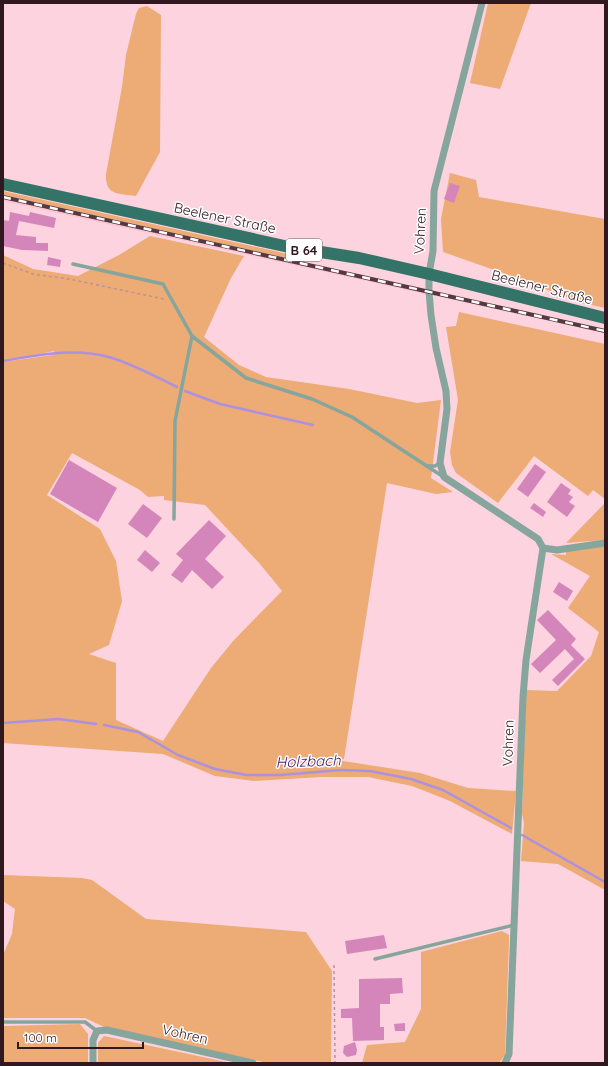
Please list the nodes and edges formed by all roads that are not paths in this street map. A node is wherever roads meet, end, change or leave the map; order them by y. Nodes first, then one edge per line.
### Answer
1 (482, 3) edge
2 (3, 184) edge
3 (73, 264) dead end
4 (429, 274) junction
5 (605, 318) edge
6 (192, 336) junction
7 (440, 463) junction
8 (428, 466) junction
9 (444, 477) junction
10 (174, 519) dead end
11 (605, 543) edge
12 (543, 548) junction
13 (514, 924) junction
14 (375, 959) dead end
15 (3, 1022) edge
16 (97, 1031) junction
17 (93, 1063) edge
18 (253, 1063) edge
19 (505, 1063) edge

1 - 4 street, Vohren
2 - 4 main road, Beelener Straße / B 64
3 - 6 lane
4 - 5 main road, Beelener Straße / B 64
4 - 7 street, Vohren
6 - 8 lane
6 - 10 lane
7 - 8 lane
7 - 9 street, Vohren
8 - 9 lane
9 - 12 street
11 - 12 street
12 - 13 street, Vohren
13 - 14 lane
13 - 19 street, Vohren
15 - 16 lane
16 - 17 street
16 - 18 street, Vohren

